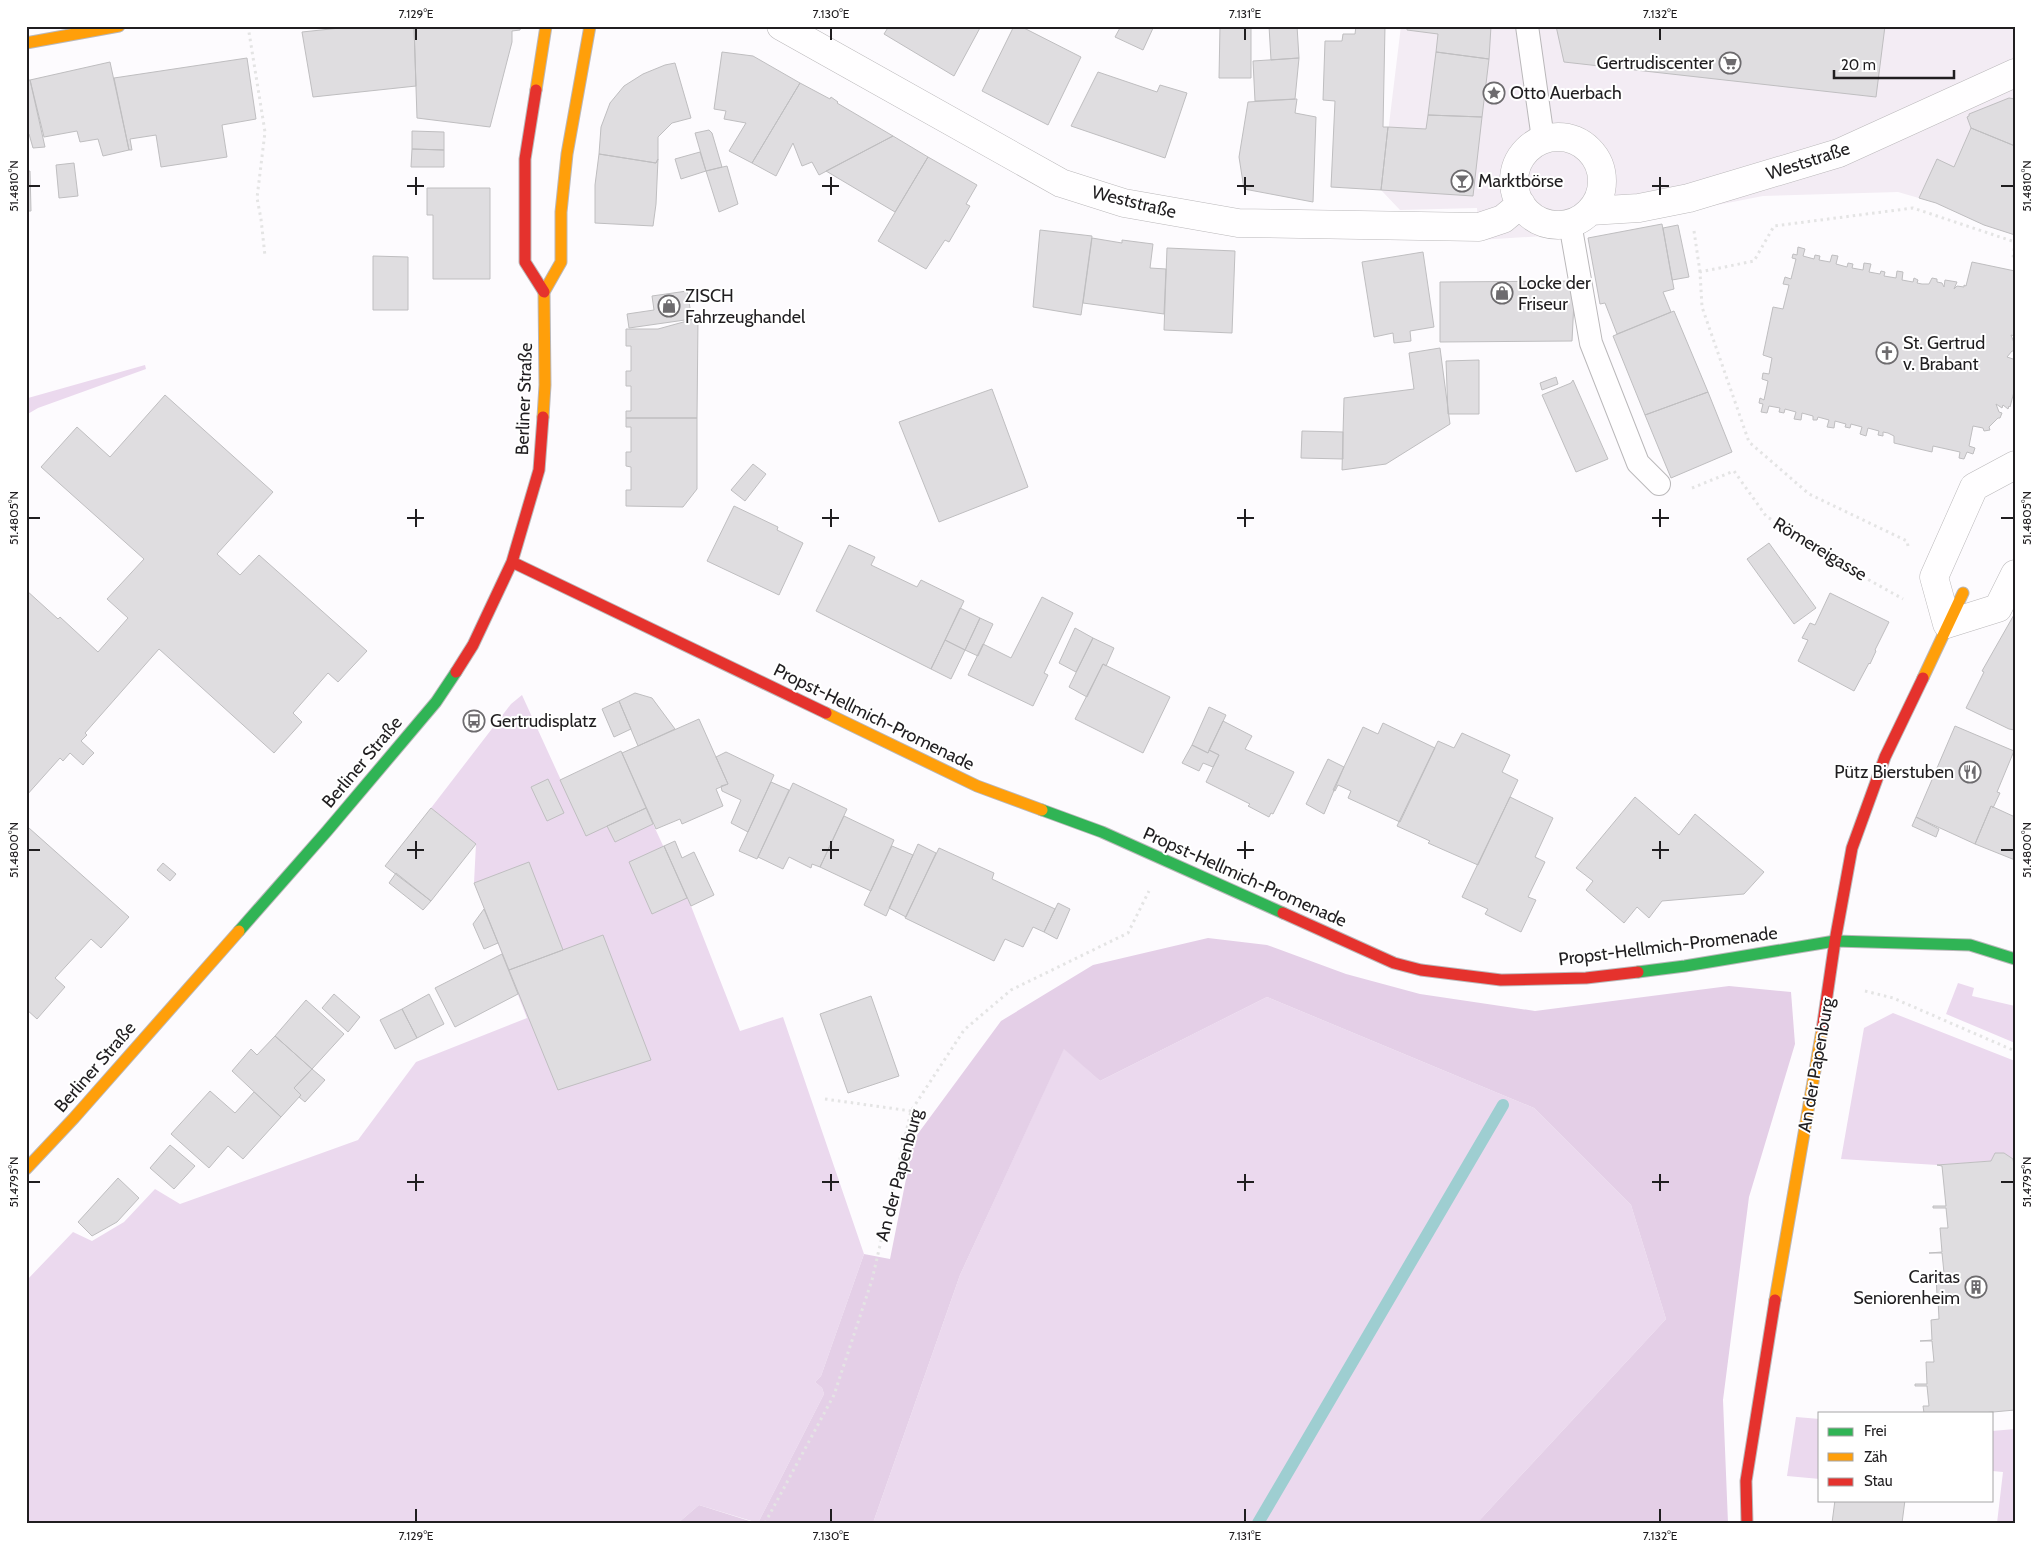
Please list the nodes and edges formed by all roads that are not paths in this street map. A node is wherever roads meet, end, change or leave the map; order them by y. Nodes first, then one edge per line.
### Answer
1 (119, 26) edge
2 (546, 26) edge
3 (590, 26) edge
4 (781, 26) edge
5 (1527, 26) edge
6 (26, 43) edge
7 (2015, 73) edge
8 (1543, 139) junction
9 (1521, 204) junction
10 (1580, 217) junction
11 (544, 292) junction
12 (2015, 466) edge
13 (1659, 484) road end
14 (512, 562) junction
15 (2015, 574) edge
16 (1963, 593) dead end
17 (1947, 624) junction
18 (1835, 941) junction
19 (2015, 959) edge
20 (26, 1169) edge
21 (1747, 1523) edge

1 - 6 street
2 - 11 street
3 - 11 street
4 - 9 street, Weststraße
5 - 8 lane
7 - 10 street, Weststraße
8 - 9 street
8 - 10 street
9 - 10 street, Weststraße
10 - 13 lane
11 - 14 street, Berliner Straße
12 - 17 street
14 - 18 street, Propst-Hellmich-Promenade
14 - 20 street, Berliner Straße
15 - 17 street
16 - 17 street, An der Papenburg
17 - 18 street, An der Papenburg
18 - 19 street, Propst-Hellmich-Promenade
18 - 21 street, An der Papenburg

